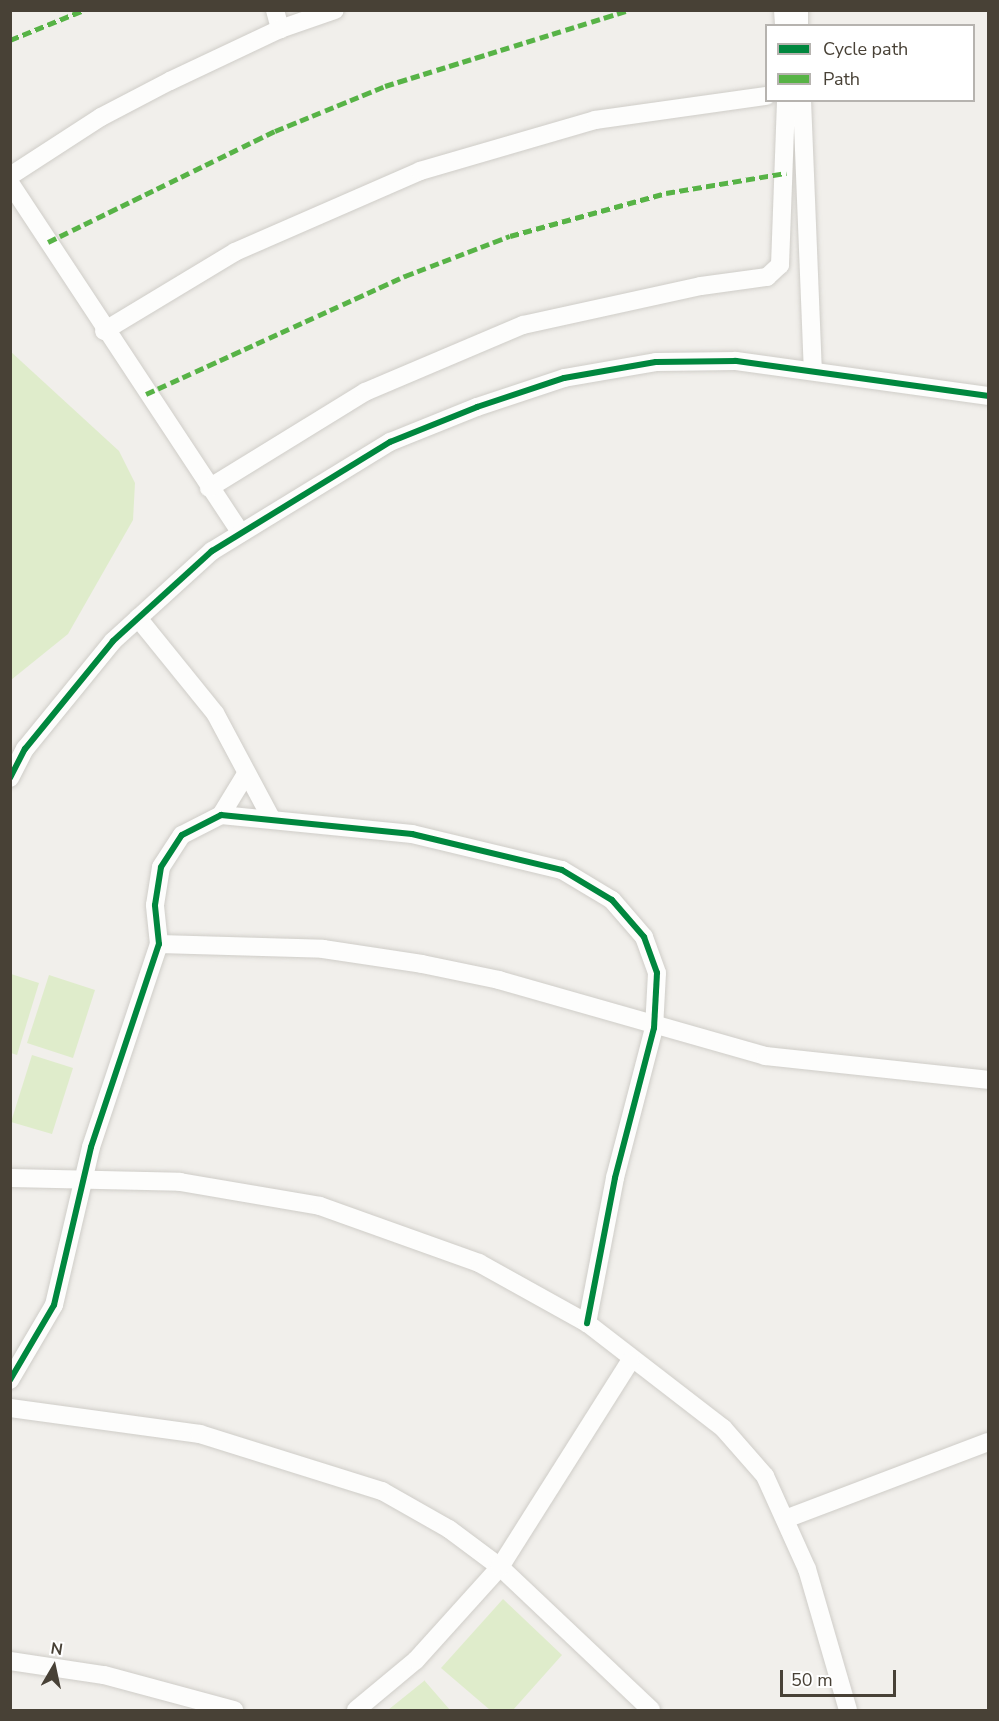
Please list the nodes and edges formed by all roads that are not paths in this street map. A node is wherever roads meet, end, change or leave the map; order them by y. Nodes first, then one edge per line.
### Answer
1 (275, 10) edge
2 (335, 10) edge
3 (280, 29) junction
4 (765, 96) edge
5 (786, 102) edge
6 (802, 102) edge
7 (10, 176) edge
8 (10, 183) edge
9 (105, 331) junction
10 (813, 370) junction
11 (988, 396) edge
12 (209, 488) junction
13 (241, 532) junction
14 (138, 618) junction
15 (246, 774) junction
16 (10, 778) edge
17 (221, 815) junction
18 (271, 818) junction
19 (159, 944) junction
20 (654, 1028) junction
21 (988, 1080) edge
22 (84, 1177) junction
23 (10, 1178) edge
24 (587, 1323) junction
25 (630, 1361) junction
26 (10, 1380) edge
27 (10, 1408) edge
28 (988, 1442) edge
29 (788, 1518) junction
30 (500, 1568) junction
31 (10, 1661) edge
32 (234, 1710) edge
33 (356, 1710) edge
34 (651, 1710) edge
35 (848, 1710) edge

1 - 3 street
2 - 3 street
3 - 7 street
4 - 9 street
5 - 12 street
6 - 10 street
8 - 9 street
9 - 12 street
10 - 11 street
10 - 13 street
12 - 13 street
13 - 14 street
14 - 15 street
14 - 16 street
15 - 17 street
15 - 18 street
17 - 18 street
17 - 19 street
18 - 20 street
19 - 20 street
19 - 22 street
20 - 21 street
20 - 24 street
22 - 23 street
22 - 24 street
22 - 26 street
24 - 25 street
25 - 29 street
25 - 30 street
27 - 30 street
28 - 29 street
29 - 35 street
30 - 33 street
30 - 34 street
31 - 32 street

